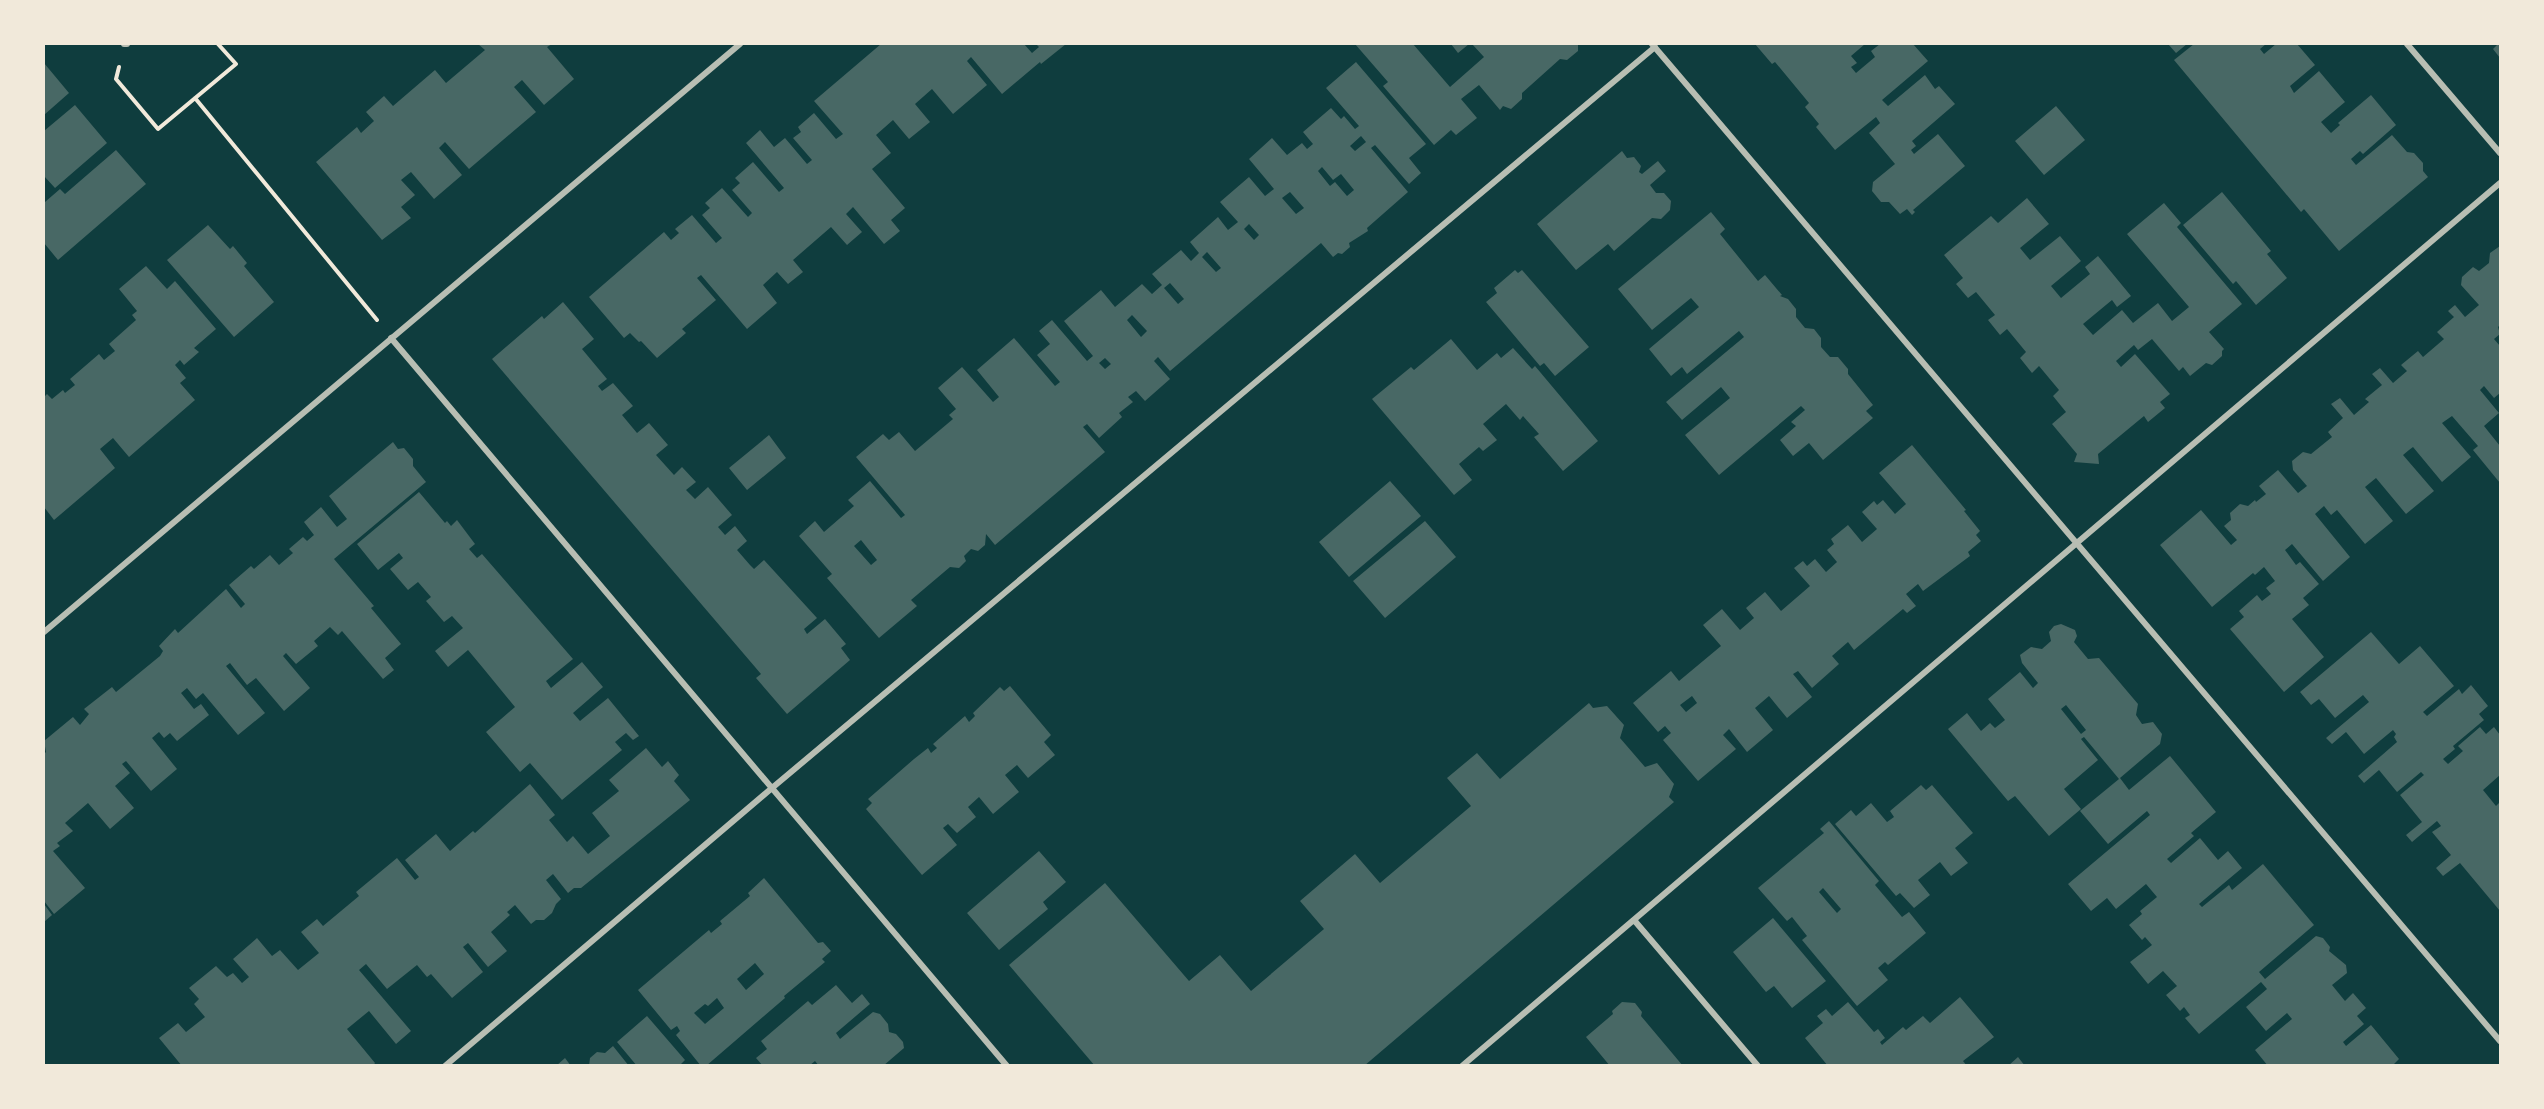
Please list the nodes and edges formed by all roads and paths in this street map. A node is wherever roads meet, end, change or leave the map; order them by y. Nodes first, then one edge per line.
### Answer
1 (126, 44) edge
2 (218, 44) edge
3 (740, 44) edge
4 (2408, 44) edge
5 (1654, 45) edge
6 (195, 98) junction
7 (2500, 153) edge
8 (2500, 183) edge
9 (391, 338) junction
10 (2077, 543) junction
11 (44, 632) edge
12 (772, 788) junction
13 (1634, 920) junction
14 (2500, 1041) edge
15 (446, 1065) edge
16 (1007, 1065) edge
17 (1462, 1065) edge
18 (1758, 1065) edge

1 - 6 path
2 - 6 path
3 - 9 street
4 - 7 street
5 - 10 street
5 - 12 street
6 - 9 path
8 - 10 street
9 - 11 street
9 - 12 street
10 - 13 street
10 - 14 street
12 - 15 street
12 - 16 street
13 - 17 street
13 - 18 street

